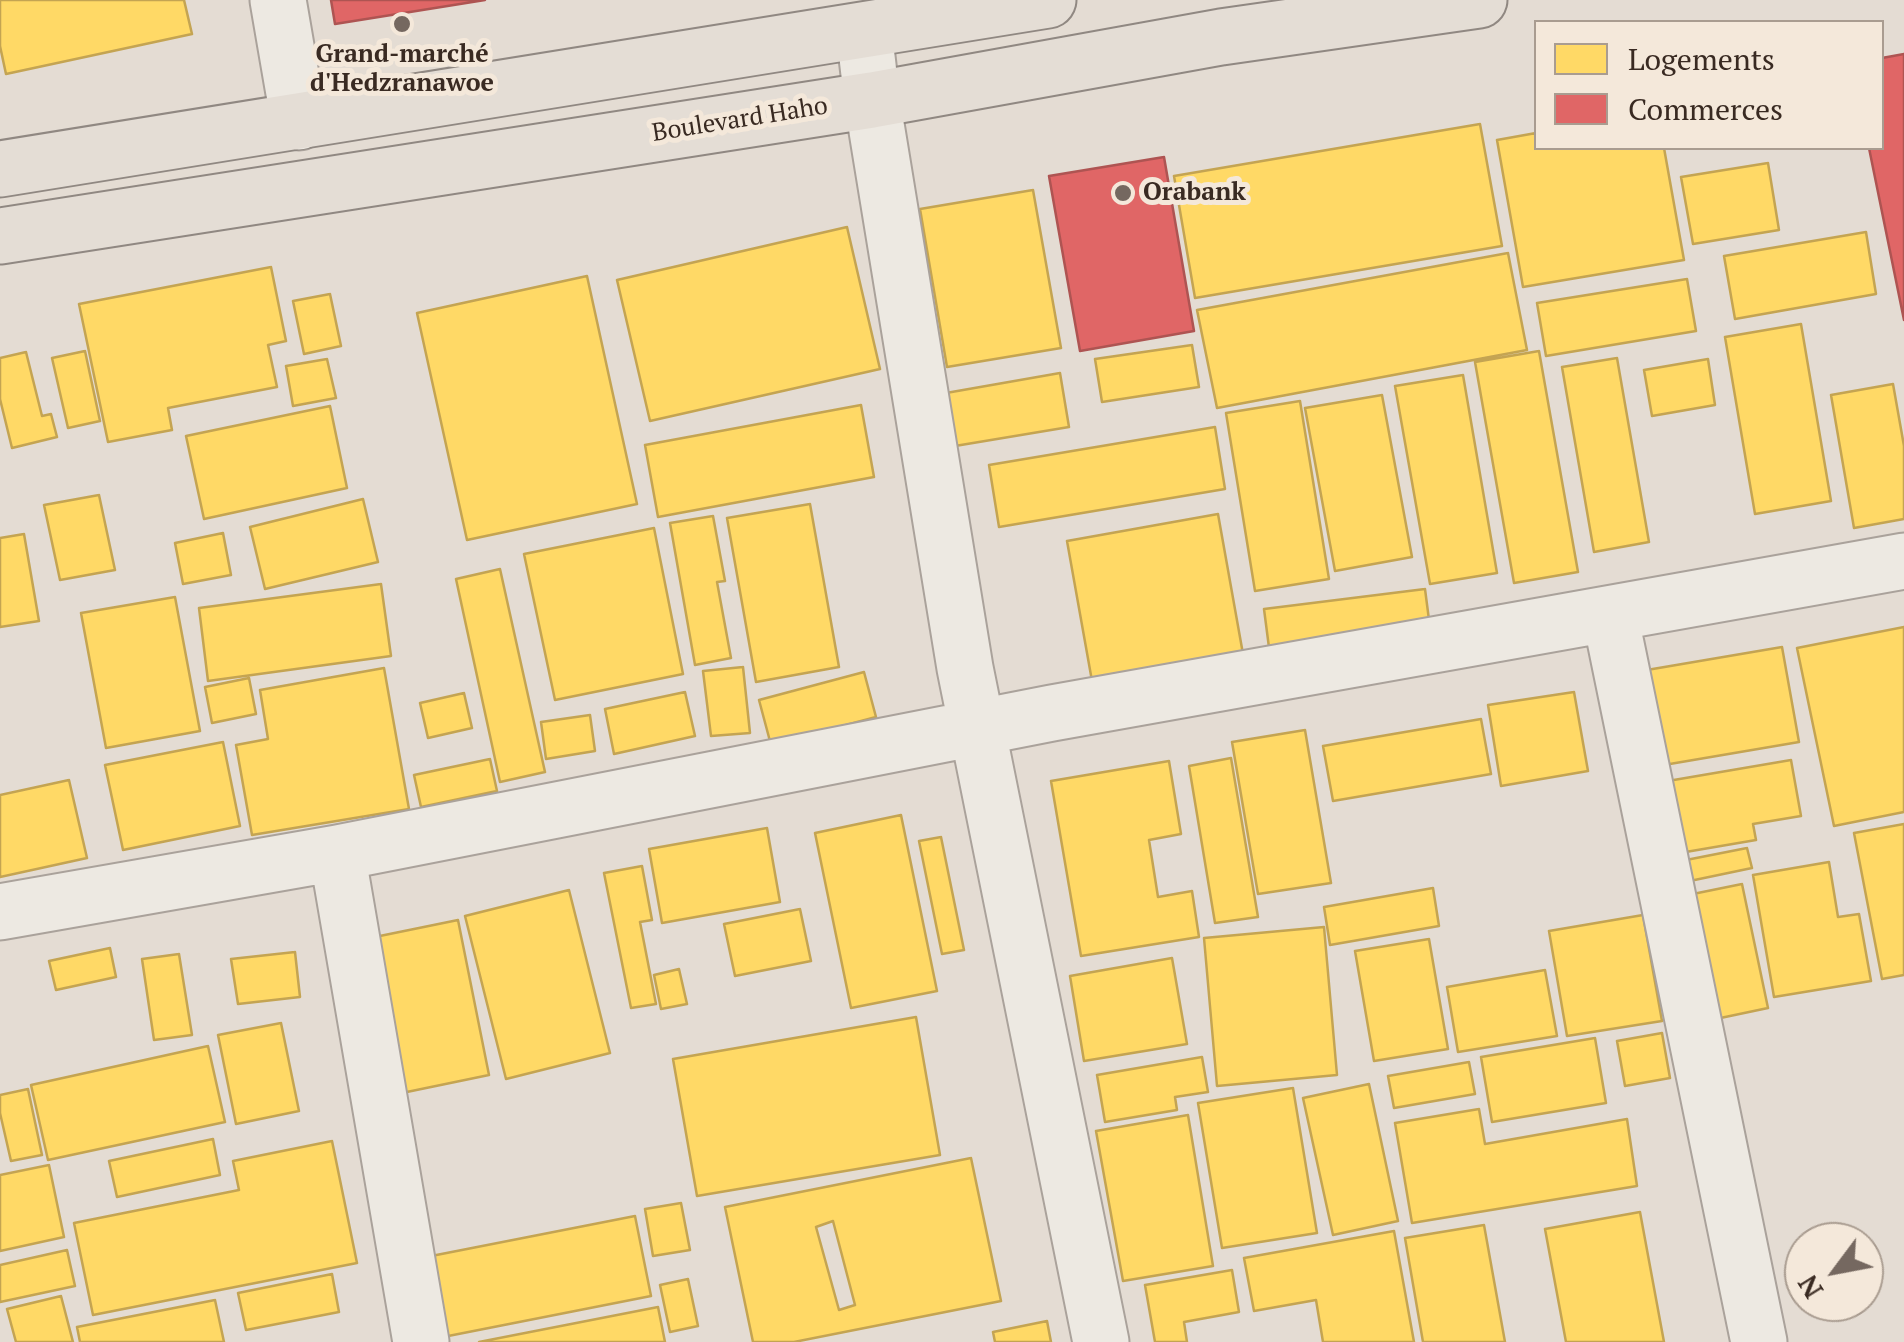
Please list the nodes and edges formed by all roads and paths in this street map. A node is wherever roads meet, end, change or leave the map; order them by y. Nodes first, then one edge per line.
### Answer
1 (278, 0) edge
2 (1048, 0) edge
3 (1478, 0) edge
4 (864, 31) junction
5 (872, 100) junction
6 (299, 122) junction
7 (0, 168) edge
8 (0, 236) edge
9 (1904, 561) edge
10 (1610, 616) junction
11 (976, 730) junction
12 (337, 852) junction
13 (0, 912) edge
14 (421, 1342) edge
15 (1101, 1342) edge
16 (1760, 1342) edge

1 - 6 street
2 - 4 main road
3 - 5 main road, Boulevard Haho
4 - 5 street
4 - 6 main road
5 - 8 main road, Boulevard Haho
5 - 11 street
6 - 7 main road
9 - 10 street
10 - 11 street
10 - 16 street
11 - 12 street
11 - 15 street
12 - 13 street
12 - 14 street

